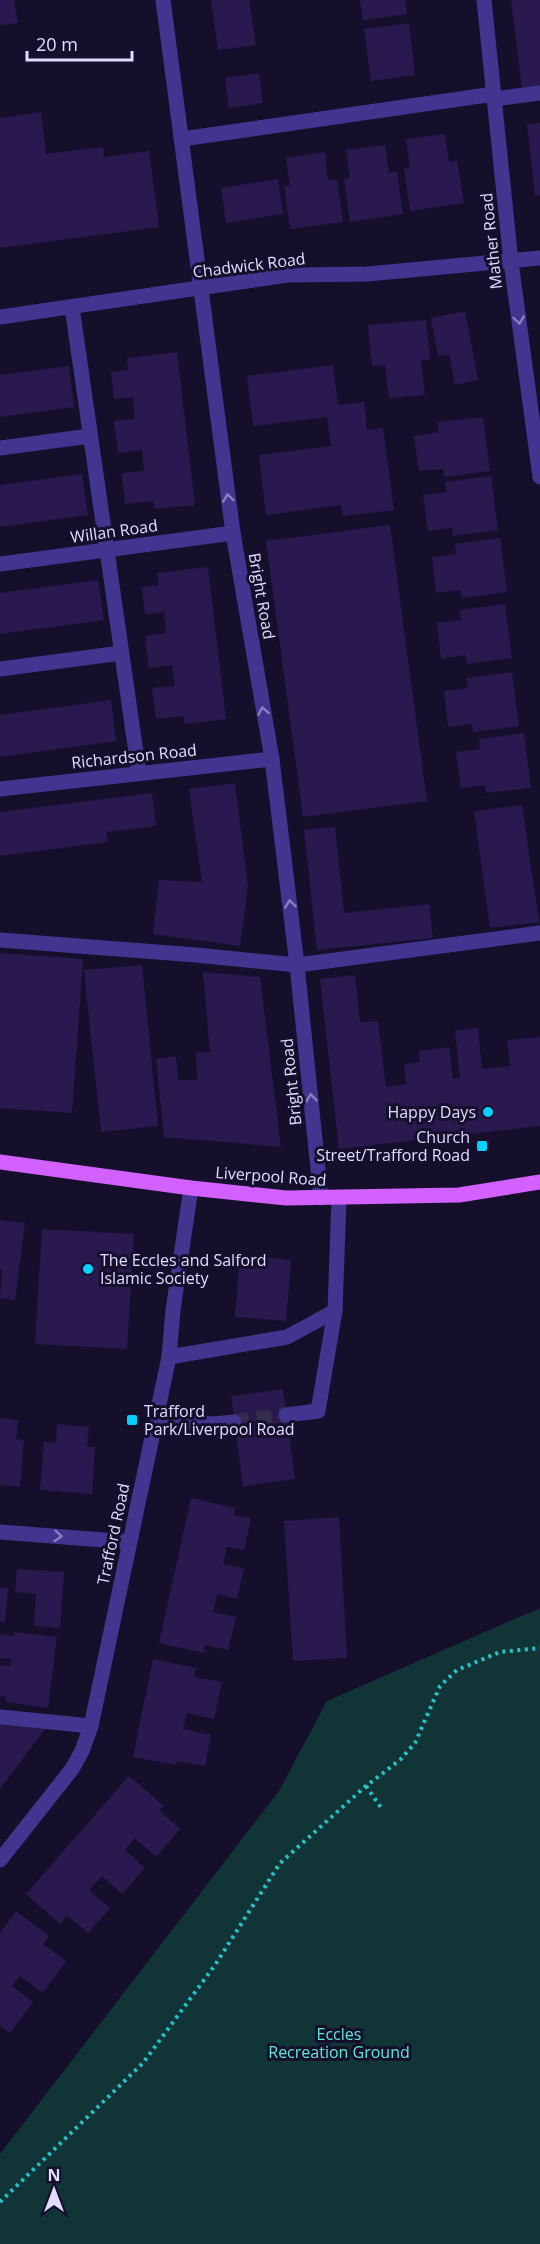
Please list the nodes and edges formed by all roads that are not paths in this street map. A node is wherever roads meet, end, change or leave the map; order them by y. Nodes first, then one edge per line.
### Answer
1 (163, 0) edge
2 (484, 0) edge
3 (540, 93) edge
4 (494, 96) junction
5 (182, 139) junction
6 (540, 258) edge
7 (511, 262) junction
8 (202, 289) junction
9 (72, 307) junction
10 (0, 317) edge
11 (90, 436) junction
12 (0, 448) edge
13 (540, 477) edge
14 (233, 533) junction
15 (107, 550) junction
16 (0, 564) edge
17 (122, 653) junction
18 (0, 669) edge
19 (272, 759) junction
20 (139, 774) junction
21 (0, 789) edge
22 (540, 933) edge
23 (0, 940) edge
24 (297, 965) junction
25 (0, 1162) edge
26 (540, 1182) edge
27 (191, 1188) junction
28 (321, 1198) junction
29 (339, 1198) junction
30 (335, 1311) junction
31 (169, 1357) junction
32 (286, 1415) tunnel mouth
33 (156, 1420) junction
34 (234, 1422) tunnel mouth
35 (0, 1532) edge
36 (129, 1542) junction
37 (0, 1717) edge
38 (91, 1726) junction
39 (0, 1860) edge

1 - 5 street, Bright Road
2 - 4 street, Mather Road
3 - 4 street
4 - 5 street
4 - 7 street, Mather Road
5 - 8 street, Bright Road
6 - 7 street, Chadwick Road
7 - 8 street, Chadwick Road
7 -> 13 street, Mather Road
8 - 9 street, Chadwick Road
14 -> 8 street, Bright Road
9 - 10 street, Chadwick Road
9 - 11 street
11 - 12 street
11 - 15 street
14 - 15 street, Willan Road
19 -> 14 street, Bright Road
15 - 16 street, Willan Road
15 - 17 street
17 - 18 street
17 - 20 street
19 - 20 street, Richardson Road
24 -> 19 street, Bright Road
20 - 21 street, Richardson Road
22 - 24 street
23 - 24 street
28 -> 24 street, Bright Road
25 - 27 main road, Liverpool Road
26 - 29 main road, Liverpool Road
27 - 28 main road, Liverpool Road
27 - 31 street, Trafford Road
28 - 29 main road, Liverpool Road
29 - 30 street
30 - 31 street
30 - 32 street
31 - 33 street, Trafford Road
33 - 34 street
33 - 36 street, Trafford Road
35 -> 36 street
36 - 38 street, Trafford Road
37 - 38 street
38 - 39 street, Trafford Road

